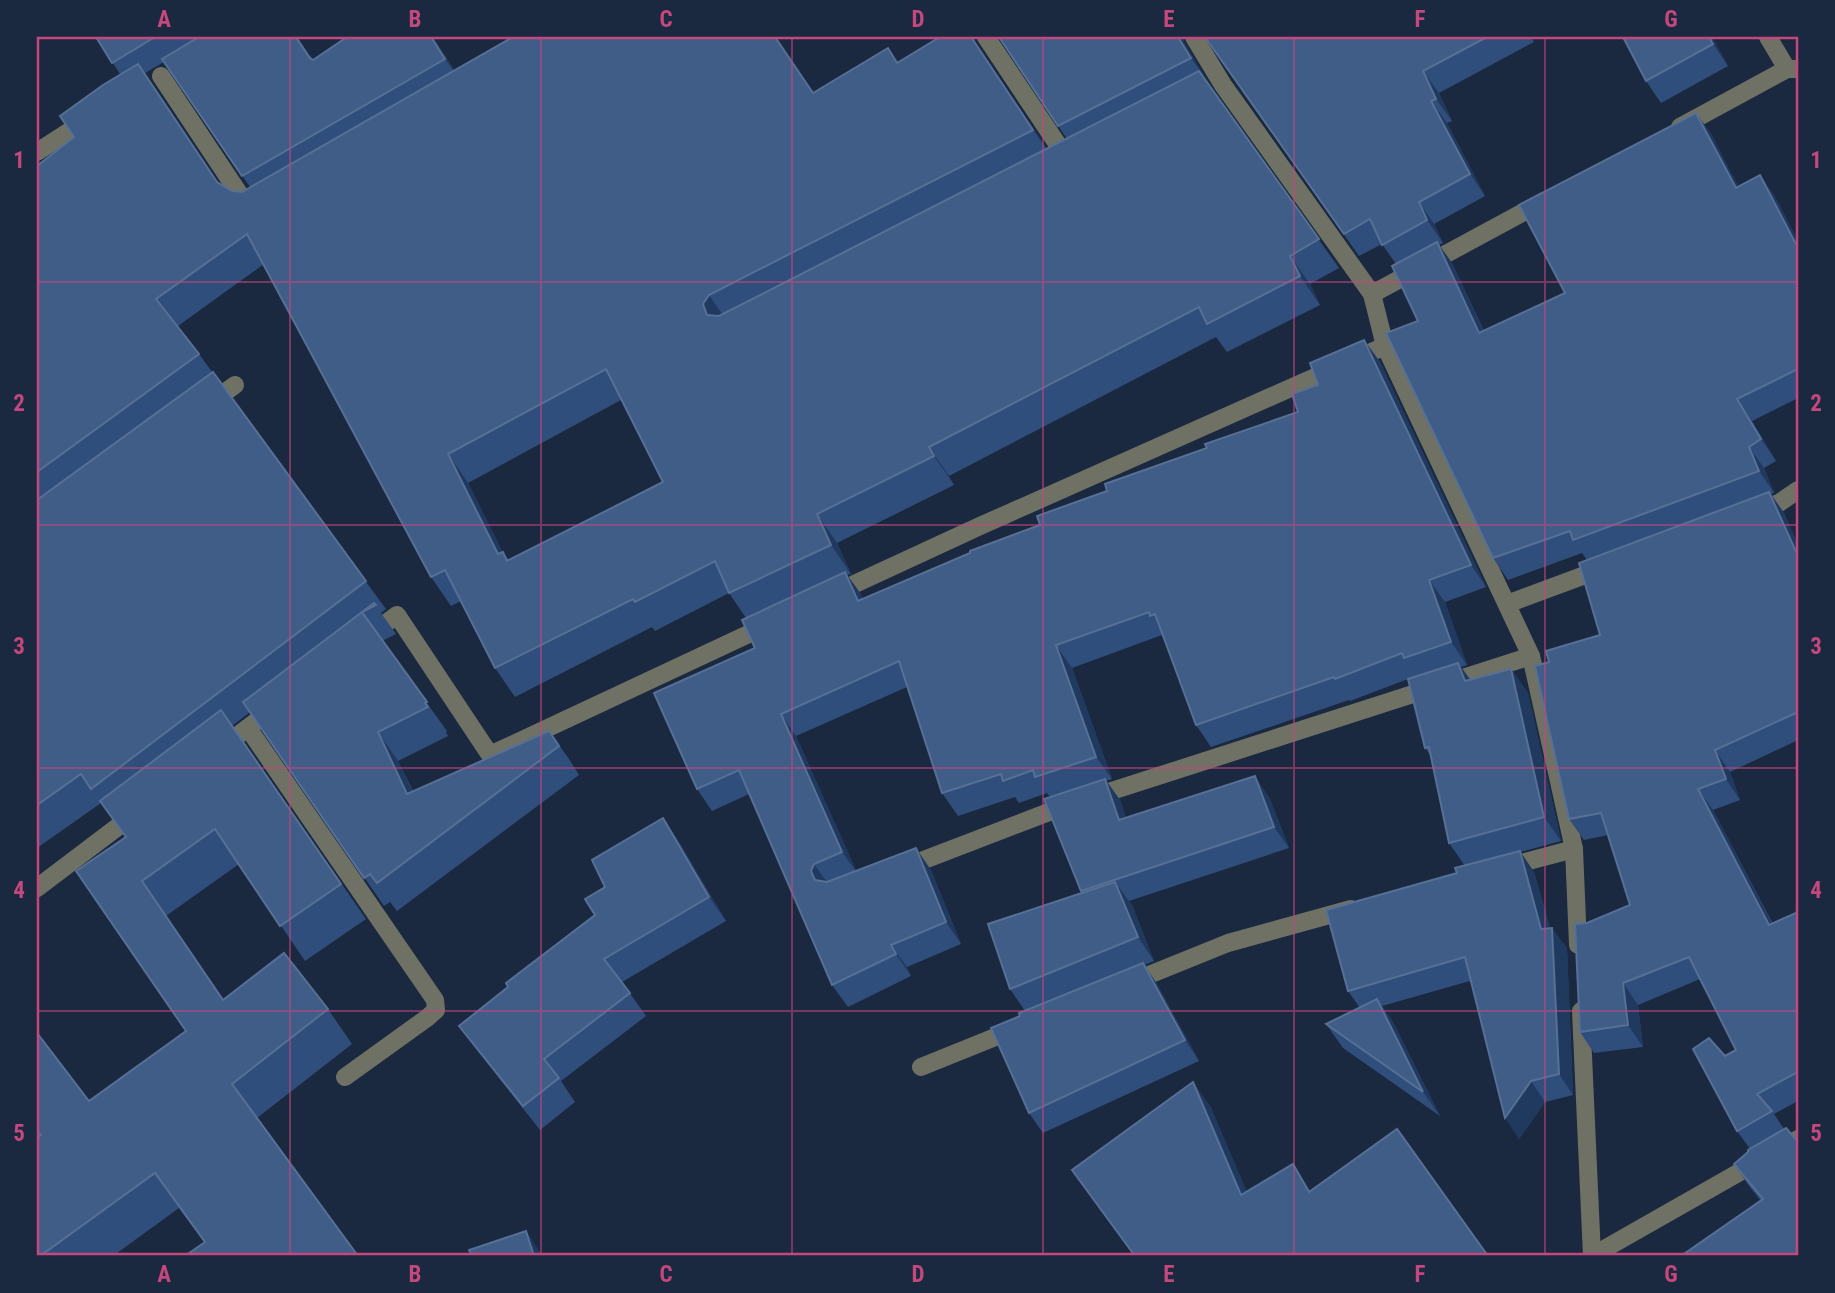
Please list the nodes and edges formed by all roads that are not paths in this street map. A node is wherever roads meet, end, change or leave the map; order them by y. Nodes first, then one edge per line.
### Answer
1 (986, 37) edge
2 (1195, 37) edge
3 (1768, 37) edge
4 (1793, 69) edge
5 (161, 76) dead end
6 (105, 109) edge
7 (1665, 135) edge
8 (37, 152) edge
9 (1070, 163) edge
10 (1555, 195) edge
11 (271, 204) edge
12 (1372, 294) junction
13 (1385, 346) junction
14 (235, 385) dead end
15 (191, 417) edge
16 (1798, 490) edge
17 (1740, 517) edge
18 (1623, 561) edge
19 (817, 602) edge
20 (1507, 604) junction
21 (792, 614) edge
22 (354, 647) edge
23 (1531, 656) junction
24 (290, 696) edge
25 (248, 728) junction
26 (205, 761) edge
27 (151, 801) edge
28 (1574, 849) junction
29 (1494, 871) edge
30 (888, 874) edge
31 (37, 888) edge
32 (1374, 903) edge
33 (1579, 958) edge
34 (1113, 989) edge
35 (1580, 998) edge
36 (1036, 1021) edge
37 (921, 1068) dead end
38 (345, 1077) dead end
39 (1798, 1139) edge
40 (1592, 1256) edge

1 - 9 street
2 - 12 street
3 - 4 street
4 - 7 street
5 - 11 street
6 - 8 street
10 - 12 street
12 - 13 street
13 - 19 street
13 - 20 street
14 - 15 street
16 - 17 street
18 - 20 street
20 - 23 street
21 - 22 street
23 - 28 street
23 - 30 street
24 - 25 street
25 - 26 street
25 - 38 street
27 - 31 street
28 - 29 street
28 - 33 street
32 - 34 street
35 - 40 street
36 - 37 street
39 - 40 street

